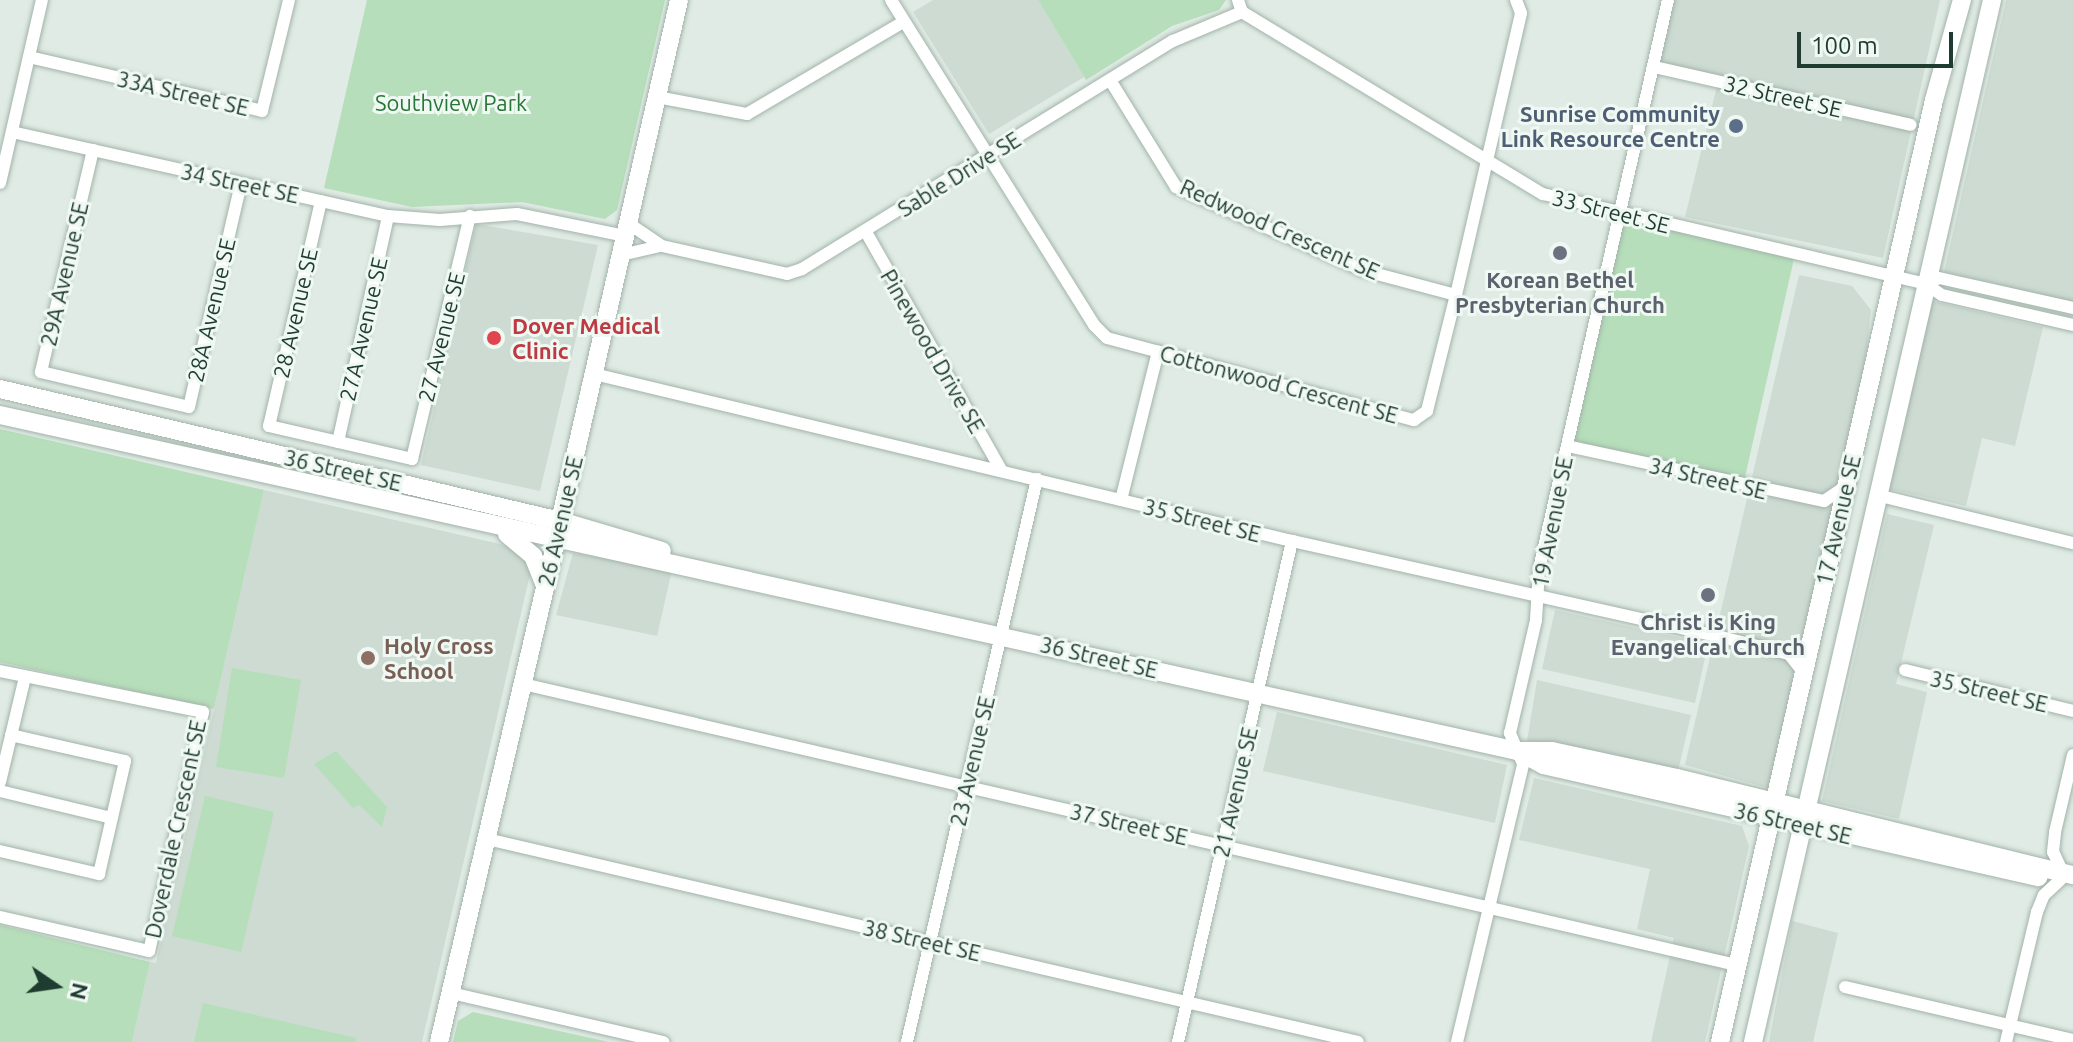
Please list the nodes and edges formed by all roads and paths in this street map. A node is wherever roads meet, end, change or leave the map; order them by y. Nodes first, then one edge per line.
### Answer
1 (42, 0) edge
2 (289, 0) edge
3 (679, 0) edge
4 (891, 0) edge
5 (1516, 0) edge
6 (1668, 0) edge
7 (1962, 0) edge
8 (1982, 0) edge
9 (1992, 0) edge
10 (1240, 6) edge
11 (903, 22) junction
12 (29, 57) junction
13 (1654, 67) junction
14 (1974, 78) junction
15 (1110, 80) junction
16 (657, 97) junction
17 (1911, 125) dead end
18 (12, 132) junction
19 (93, 150) junction
20 (986, 156) junction
21 (1487, 161) junction
22 (0, 183) edge
23 (241, 184) junction
24 (321, 201) junction
25 (1618, 214) junction
26 (388, 216) junction
27 (470, 216) junction
28 (627, 230) junction
29 (866, 232) junction
30 (662, 246) junction
31 (621, 255) junction
32 (1894, 276) junction
33 (1926, 284) junction
34 (1456, 295) junction
35 (2073, 308) edge
36 (2073, 325) edge
37 (1158, 352) junction
38 (594, 374) junction
39 (3, 388) edge
40 (114, 389) joint
41 (0, 415) edge
42 (338, 442) junction
43 (1567, 446) junction
44 (1001, 470) junction
45 (1037, 479) junction
46 (1845, 487) junction
47 (1877, 495) junction
48 (1121, 500) junction
49 (560, 521) junction
50 (498, 528) junction
51 (556, 541) junction
52 (1292, 541) junction
53 (2073, 543) edge
54 (682, 562) junction
55 (546, 587) junction
56 (1537, 596) junction
57 (1001, 635) junction
58 (1905, 670) dead end
59 (0, 671) edge
60 (1804, 673) junction
61 (25, 677) junction
62 (523, 684) junction
63 (1257, 692) junction
64 (2073, 711) edge
65 (11, 735) junction
66 (1517, 751) junction
67 (2073, 755) edge
68 (0, 782) edge
69 (966, 786) junction
70 (0, 791) edge
71 (1772, 809) junction
72 (1804, 817) junction
73 (112, 818) junction
74 (2055, 832) junction
75 (487, 839) junction
76 (1222, 846) junction
77 (0, 851) edge
78 (2034, 870) junction
79 (2067, 878) edge
80 (1489, 908) junction
81 (2037, 912) junction
82 (0, 917) edge
83 (930, 942) junction
84 (1736, 965) junction
85 (1845, 987) dead end
86 (451, 993) junction
87 (1187, 1002) junction
88 (2010, 1025) junction
89 (2073, 1040) edge
90 (439, 1042) edge
91 (663, 1042) edge
92 (907, 1042) edge
93 (1178, 1042) edge
94 (1358, 1042) edge
95 (1457, 1042) edge
96 (1720, 1042) edge
97 (1753, 1042) edge
98 (2006, 1042) edge

1 - 12 street
2 - 12 street, 33A Street SE
3 - 16 main road, 26 Avenue SE
4 - 11 street, Cottonwood Crescent SE
5 - 21 street, Cottonwood Crescent SE
6 - 13 street, 19 Avenue SE
7 - 32 main road, 17 Avenue SE
8 - 14 main road
9 - 14 main road, 17 Avenue SE
10 - 15 street, Sable Drive SE
10 - 21 street, 33 Street SE
11 - 16 street
11 - 20 street, Cottonwood Crescent SE
12 - 18 street
13 - 17 street, 32 Street SE
13 - 25 street, 19 Avenue SE
14 - 33 main road, 17 Avenue SE
15 - 20 street, Sable Drive SE
15 - 34 street, Redwood Crescent SE
16 - 28 main road, 26 Avenue SE
18 - 19 street, 34 Street SE
18 - 22 street
19 - 23 street, 34 Street SE
19 - 40 street, 29A Avenue SE
20 - 29 street, Sable Drive SE
20 - 37 street, Cottonwood Crescent SE
21 - 25 street, 33 Street SE
21 - 34 street, Cottonwood Crescent SE
23 - 24 street, 34 Street SE
23 - 40 street, 28A Avenue SE
24 - 26 street, 34 Street SE
24 - 42 street, 28 Avenue SE
25 - 32 street, 33 Street SE
25 - 43 street, 19 Avenue SE
26 - 27 street, 34 Street SE
26 - 42 street, 27A Avenue SE
27 - 28 street, Sable Drive SE
27 - 42 street, 27 Avenue SE
28 - 30 street, Sable Drive SE
28 - 31 main road, 26 Avenue SE
29 - 30 street, Sable Drive SE
29 - 44 street, Pinewood Drive SE
30 - 31 street, Sable Drive SE
31 - 38 main road, 26 Avenue SE
32 - 33 street, 33 Street SE
32 - 46 main road, 17 Avenue SE
33 - 35 street
33 - 36 street
33 - 47 main road, 17 Avenue SE
34 - 37 street, Cottonwood Crescent SE
37 - 48 street
38 - 44 street, 35 Street SE
38 - 49 main road, 26 Avenue SE
39 - 49 main road, 36 Street SE
41 - 50 main road, 36 Street SE
43 - 46 street, 34 Street SE
43 - 56 street, 19 Avenue SE
44 - 45 street, 35 Street SE
45 - 48 street, 35 Street SE
45 - 57 street, 23 Avenue SE
46 - 60 main road, 17 Avenue SE
47 - 53 street
47 - 72 main road, 17 Avenue SE
48 - 52 street, 35 Street SE
49 - 51 street, 26 Avenue SE
49 - 54 main road, 36 Street SE
50 - 51 main road, 36 Street SE
50 - 55 main road
51 - 54 main road, 36 Street SE
51 - 55 main road, 26 Avenue SE
52 - 56 street, 35 Street SE
52 - 63 street, 21 Avenue SE
54 - 57 main road, 36 Street SE
55 - 62 main road, 26 Avenue SE
56 - 60 street, 35 Street SE
56 - 66 street, 19 Avenue SE
57 - 63 main road, 36 Street SE
57 - 69 street, 23 Avenue SE
58 - 64 street, 35 Street SE
59 - 61 street, Doverdale Crescent SE
60 - 71 main road, 17 Avenue SE
61 - 65 street
61 - 82 street, Doverdale Crescent SE
62 - 69 street, 37 Street SE
62 - 75 main road, 26 Avenue SE
63 - 66 main road, 36 Street SE
63 - 76 street, 21 Avenue SE
65 - 68 street
65 - 73 street
66 - 71 main road, 36 Street SE
66 - 80 street, 19 Avenue SE
67 - 74 street
69 - 76 street, 37 Street SE
69 - 83 street, 23 Avenue SE
70 - 73 street
71 - 72 main road, 36 Street SE
71 - 84 main road, 17 Avenue SE
72 - 78 main road, 36 Street SE
72 - 97 main road, 17 Avenue SE
73 - 77 street
74 - 78 street
74 - 79 street
75 - 83 street, 38 Street SE
75 - 86 main road, 26 Avenue SE
76 - 80 street, 37 Street SE
76 - 87 street, 21 Avenue SE
78 - 79 main road, 36 Street SE
78 - 81 street
79 - 81 street
80 - 84 street, 37 Street SE
80 - 95 street, 19 Avenue SE
81 - 88 street
83 - 87 street, 38 Street SE
83 - 92 street, 23 Avenue SE
84 - 96 main road, 17 Avenue SE
85 - 88 street
86 - 90 main road, 26 Avenue SE
86 - 91 street
87 - 93 street, 21 Avenue SE
87 - 94 street, 38 Street SE
88 - 89 street
88 - 98 street

